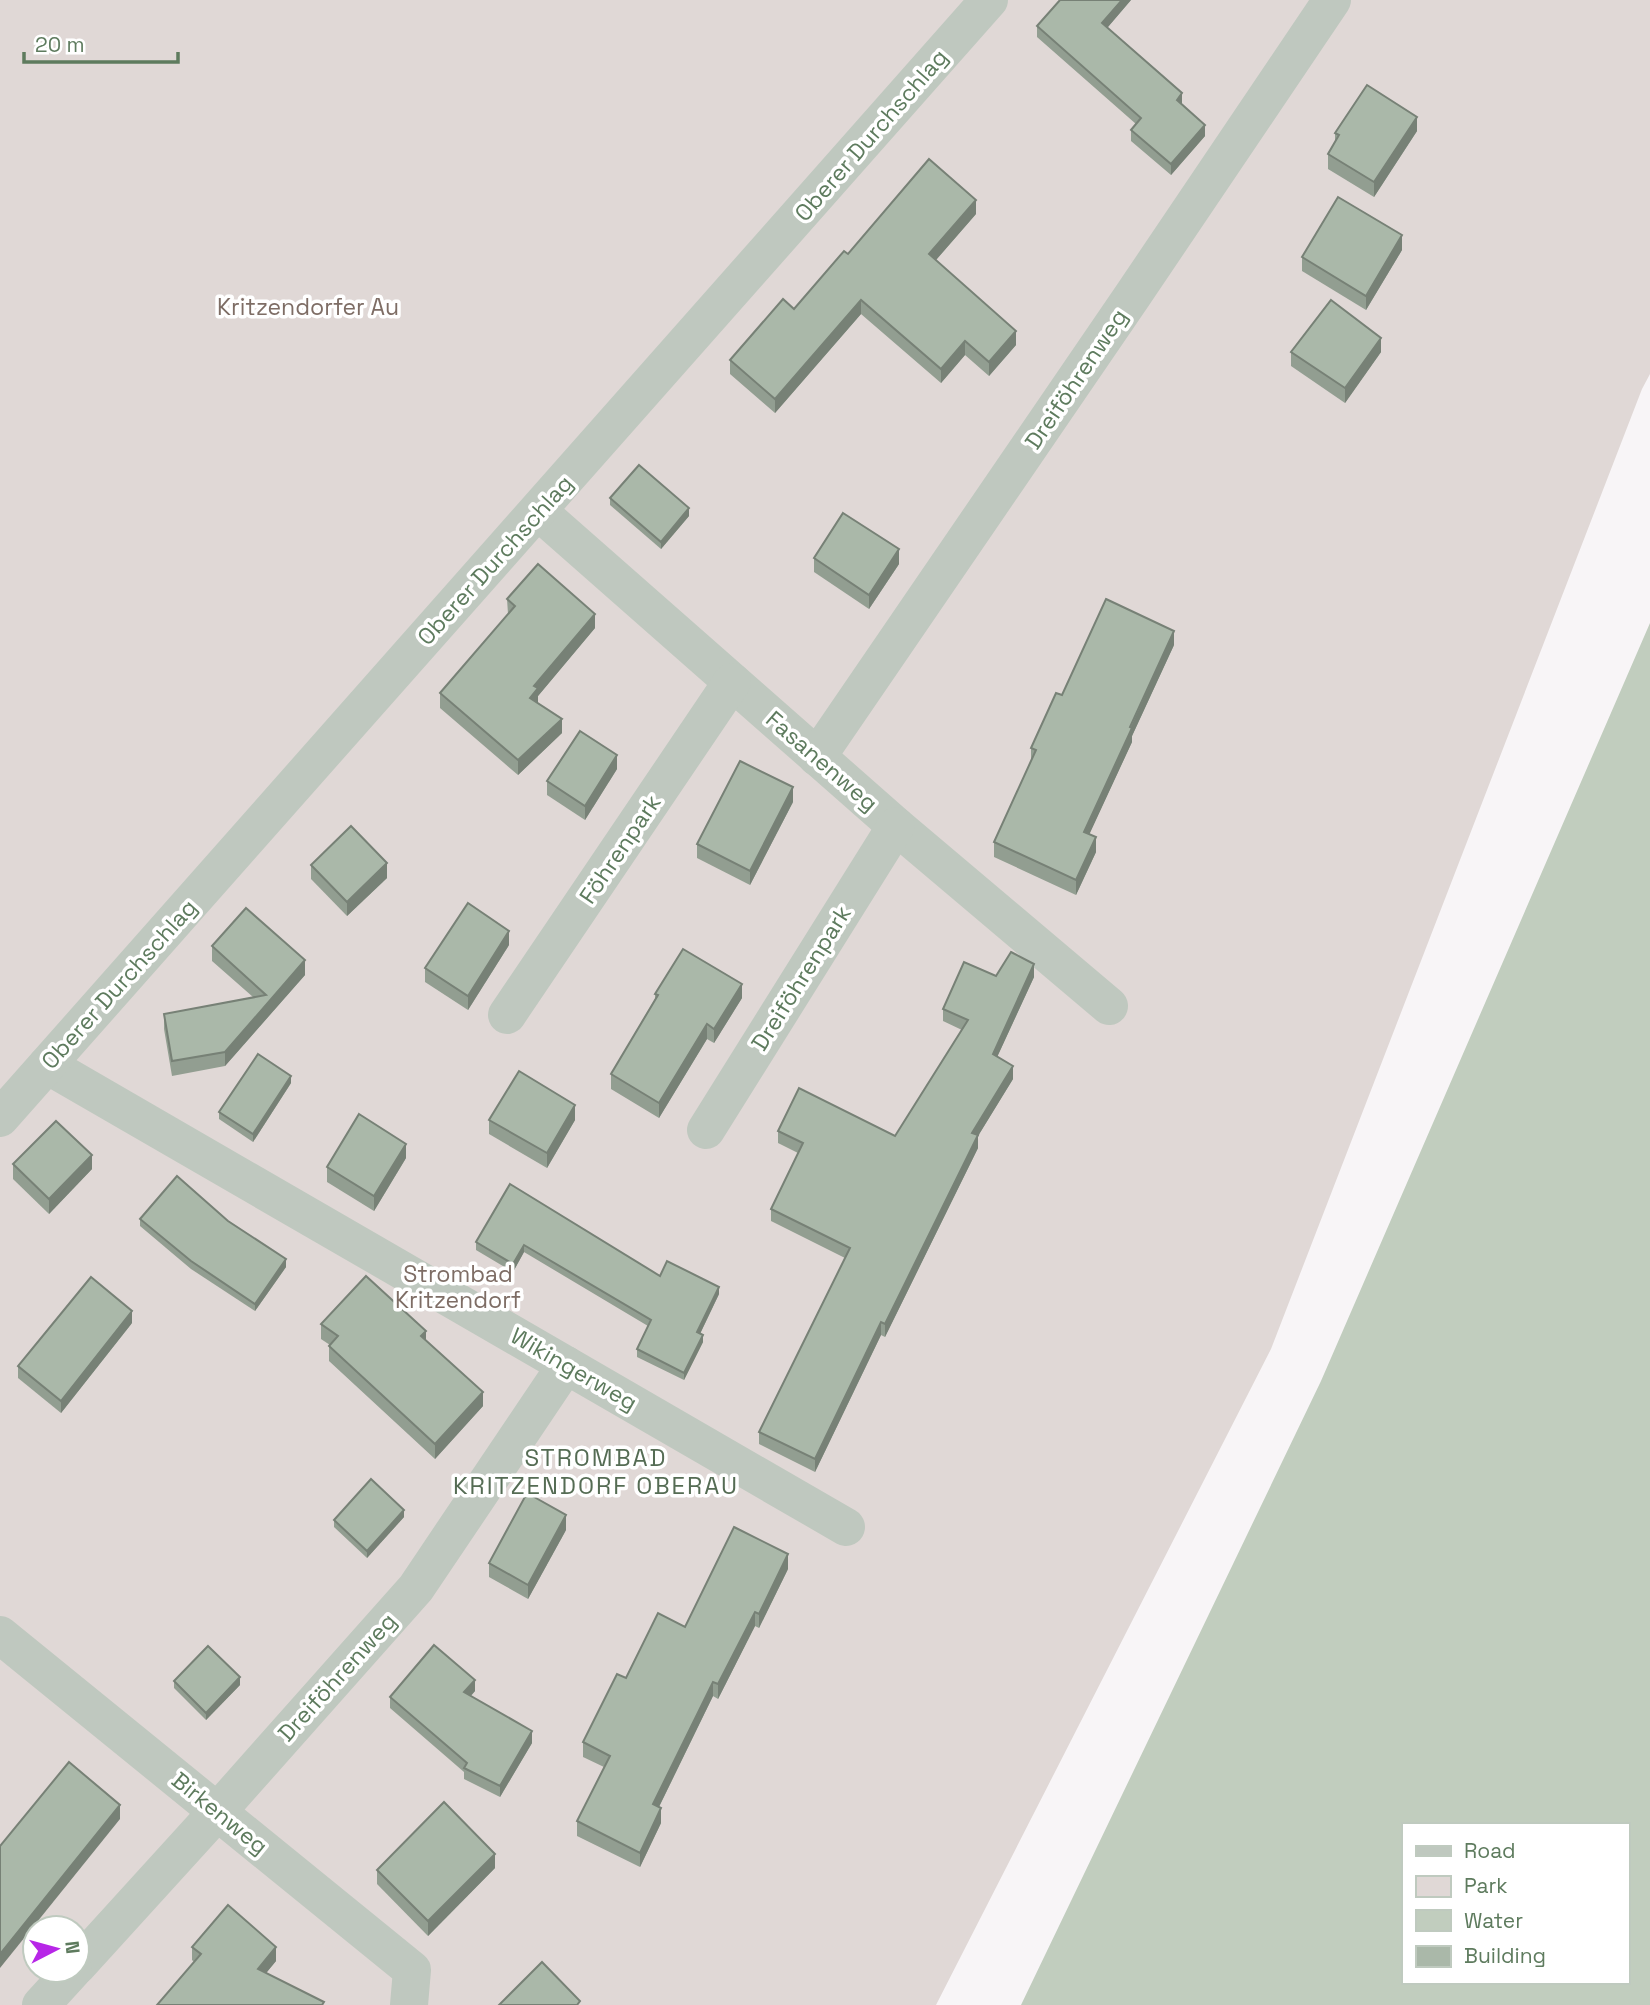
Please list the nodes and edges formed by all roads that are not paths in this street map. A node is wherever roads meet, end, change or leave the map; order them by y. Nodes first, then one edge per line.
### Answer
1 (989, 0) edge
2 (1332, 0) edge
3 (538, 511) junction
4 (732, 682) junction
5 (817, 757) junction
6 (896, 826) junction
7 (1109, 1006) dead end
8 (507, 1015) dead end
9 (47, 1065) junction
10 (0, 1118) edge
11 (706, 1130) dead end
12 (566, 1365) junction
13 (846, 1527) dead end
14 (0, 1634) edge
15 (218, 1811) junction
16 (91, 1951) edge
17 (60, 1984) edge
18 (411, 1988) edge
19 (41, 2005) edge
20 (395, 2005) edge

1 - 3 street, Oberer Durchschlag
2 - 5 street, Dreiföhrenweg
3 - 4 street, Fasanenweg
3 - 9 street, Oberer Durchschlag
4 - 5 street, Fasanenweg
4 - 8 street, Föhrenpark
5 - 6 street, Fasanenweg
6 - 7 street, Fasanenweg
6 - 11 street, Dreiföhrenpark
9 - 10 street, Oberer Durchschlag
9 - 12 street, Wikingerweg
12 - 13 street, Wikingerweg
12 - 15 street, Dreiföhrenweg
14 - 15 street, Birkenweg
15 - 16 street, Dreiföhrenweg
15 - 18 street, Birkenweg
17 - 19 street
18 - 20 street

